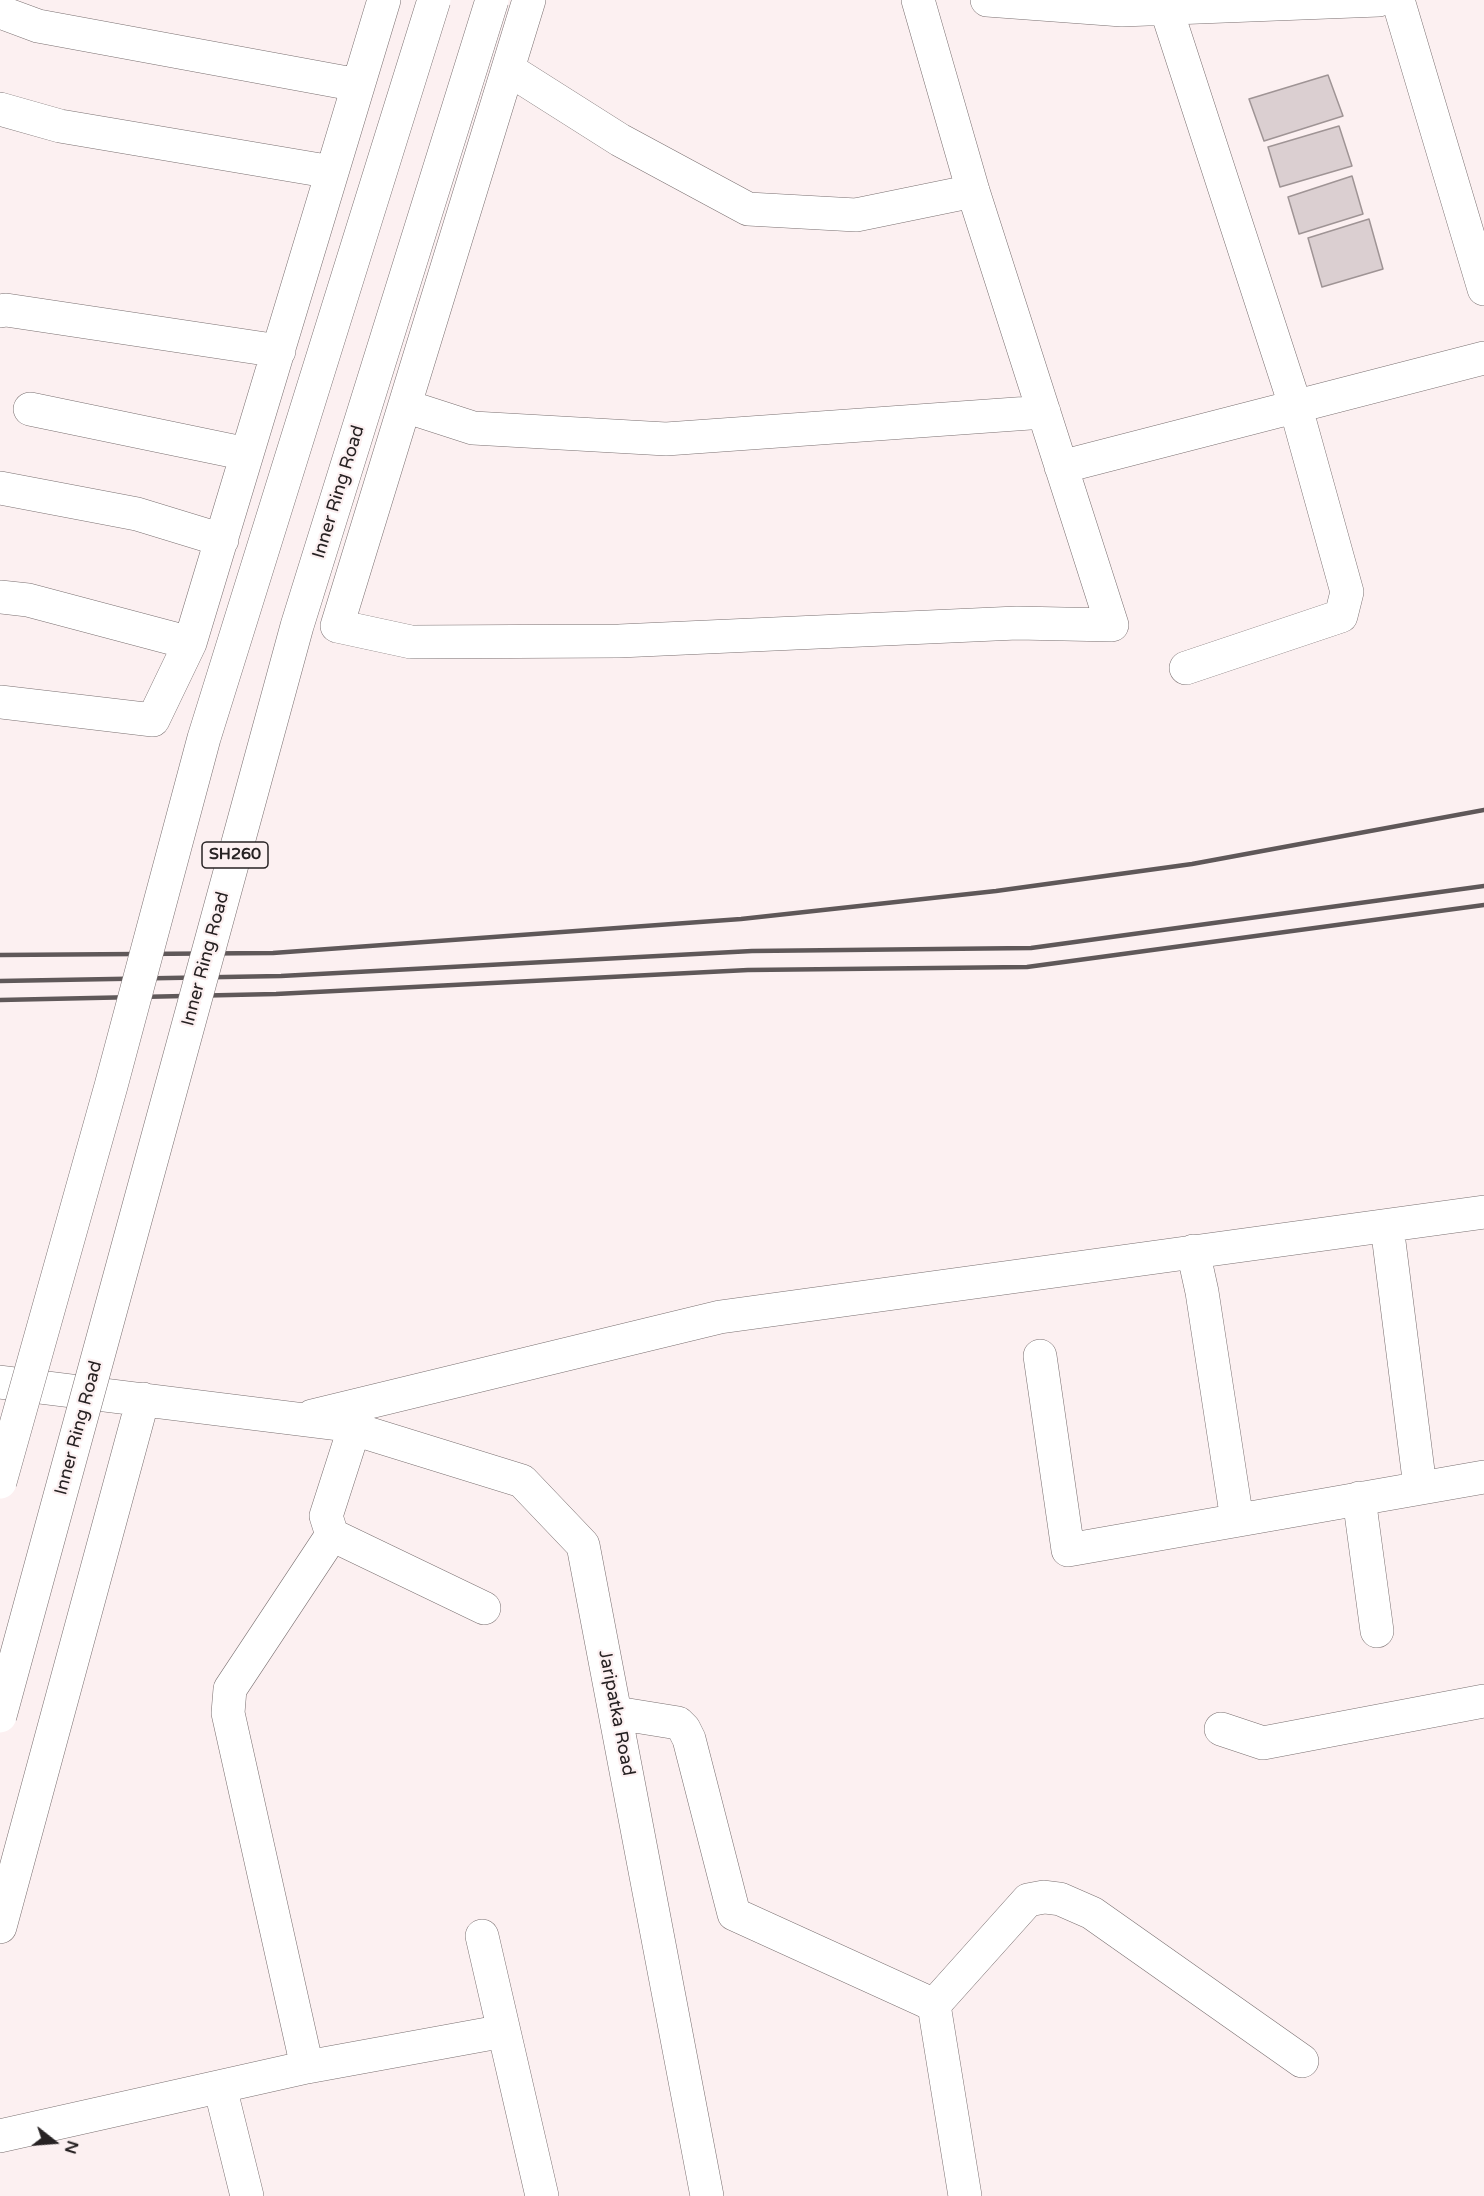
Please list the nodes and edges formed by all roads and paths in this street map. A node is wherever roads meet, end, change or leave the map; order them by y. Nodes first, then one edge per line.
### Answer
1 (434, 0) edge
2 (492, 0) edge
3 (529, 0) edge
4 (918, 0) edge
5 (987, 0) edge
6 (1359, 0) edge
7 (1398, 0) edge
8 (377, 1) edge
9 (1122, 5) edge
10 (1166, 8) junction
11 (0, 12) edge
12 (508, 69) junction
13 (358, 85) junction
14 (0, 109) edge
15 (333, 172) junction
16 (973, 190) junction
17 (1484, 289) edge
18 (0, 311) edge
19 (279, 351) junction
20 (1484, 358) edge
21 (405, 406) junction
22 (1296, 408) junction
23 (30, 409) dead end
24 (1044, 412) junction
25 (248, 454) junction
26 (1061, 467) junction
27 (0, 488) edge
28 (222, 540) junction
29 (0, 597) edge
30 (190, 643) junction
31 (1186, 668) dead end
32 (0, 702) edge
33 (1484, 1212) edge
34 (1387, 1226) junction
35 (1193, 1251) junction
36 (1040, 1356) dead end
37 (0, 1382) edge
38 (143, 1399) junction
39 (299, 1419) junction
40 (354, 1429) junction
41 (1484, 1477) edge
42 (0, 1482) edge
43 (1420, 1487) junction
44 (1359, 1498) junction
45 (1238, 1520) junction
46 (332, 1535) junction
47 (484, 1608) dead end
48 (1377, 1631) dead end
49 (1484, 1701) edge
50 (616, 1713) junction
51 (0, 1716) edge
52 (1221, 1729) dead end
53 (0, 1927) edge
54 (482, 1936) dead end
55 (934, 2005) junction
56 (504, 2031) junction
57 (1302, 2061) dead end
58 (307, 2067) junction
59 (220, 2087) junction
60 (0, 2136) edge
61 (247, 2196) edge
62 (542, 2196) edge
63 (707, 2196) edge
64 (966, 2196) edge

1 - 42 main road, SH260, bridge
2 - 51 main road, Inner Ring Road / SH260, bridge
3 - 12 main road
4 - 16 main road
5 - 9 main road
6 - 10 main road
7 - 17 main road
8 - 13 main road
9 - 10 main road
10 - 22 main road
11 - 13 main road
12 - 16 main road
12 - 21 main road
13 - 15 main road
14 - 15 main road
15 - 19 main road
16 - 24 main road
18 - 19 main road
19 - 25 main road
20 - 22 main road
21 - 24 main road
21 - 26 main road
22 - 26 main road
22 - 31 main road
23 - 25 main road
24 - 26 main road
25 - 28 main road
27 - 28 main road
28 - 30 main road
29 - 30 main road
30 - 32 main road
33 - 34 main road
34 - 35 main road
34 - 43 main road
35 - 39 main road
35 - 45 main road
36 - 45 main road
37 - 38 main road, Jaripatka Road
38 - 39 main road, Jaripatka Road
38 - 53 main road
39 - 40 main road, Jaripatka Road
40 - 46 main road
40 - 50 main road, Jaripatka Road
41 - 43 main road
43 - 44 main road
44 - 45 main road
44 - 48 main road
46 - 47 main road
46 - 58 main road
49 - 52 main road
50 - 55 main road
50 - 63 main road, Jaripatka Road
54 - 56 main road
55 - 57 main road
55 - 64 main road
56 - 58 main road
56 - 62 main road
58 - 59 main road
59 - 60 main road
59 - 61 main road

